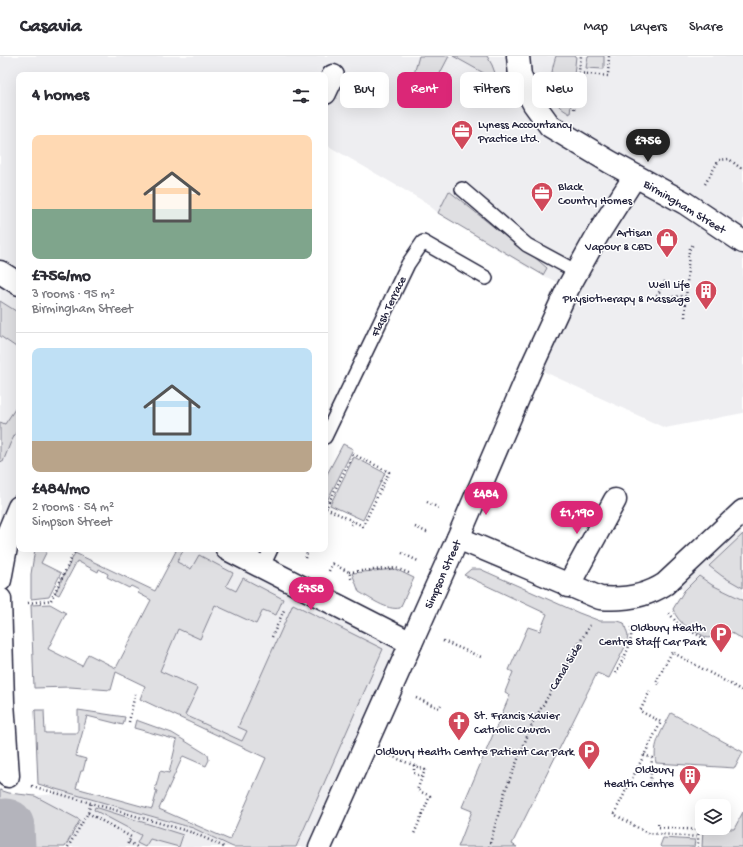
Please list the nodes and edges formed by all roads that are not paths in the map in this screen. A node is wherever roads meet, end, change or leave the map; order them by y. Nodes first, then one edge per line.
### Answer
1 (518, 56) edge
2 (635, 176) junction
3 (462, 188) dead end
4 (742, 240) edge
5 (0, 272) edge
6 (577, 272) junction
7 (486, 278) dead end
8 (16, 282) edge
9 (328, 431) edge
10 (615, 500) dead end
11 (743, 511) edge
12 (16, 514) edge
13 (458, 538) junction
14 (240, 552) edge
15 (267, 558) edge
16 (0, 580) edge
17 (568, 586) junction
18 (0, 598) edge
19 (411, 643) junction
20 (8, 776) dead end
21 (320, 847) edge

1 - 2 street, Birmingham Street
2 - 4 street, Birmingham Street
2 - 6 street, Simpson Street
3 - 6 lane
5 - 8 street
6 - 13 street, Simpson Street
7 - 9 lane, Flash Terrace
10 - 17 street
11 - 17 street
12 - 16 street
13 - 17 street
13 - 19 street, Simpson Street
14 - 15 street
15 - 19 street
18 - 20 street
19 - 21 street, Simpson Street

